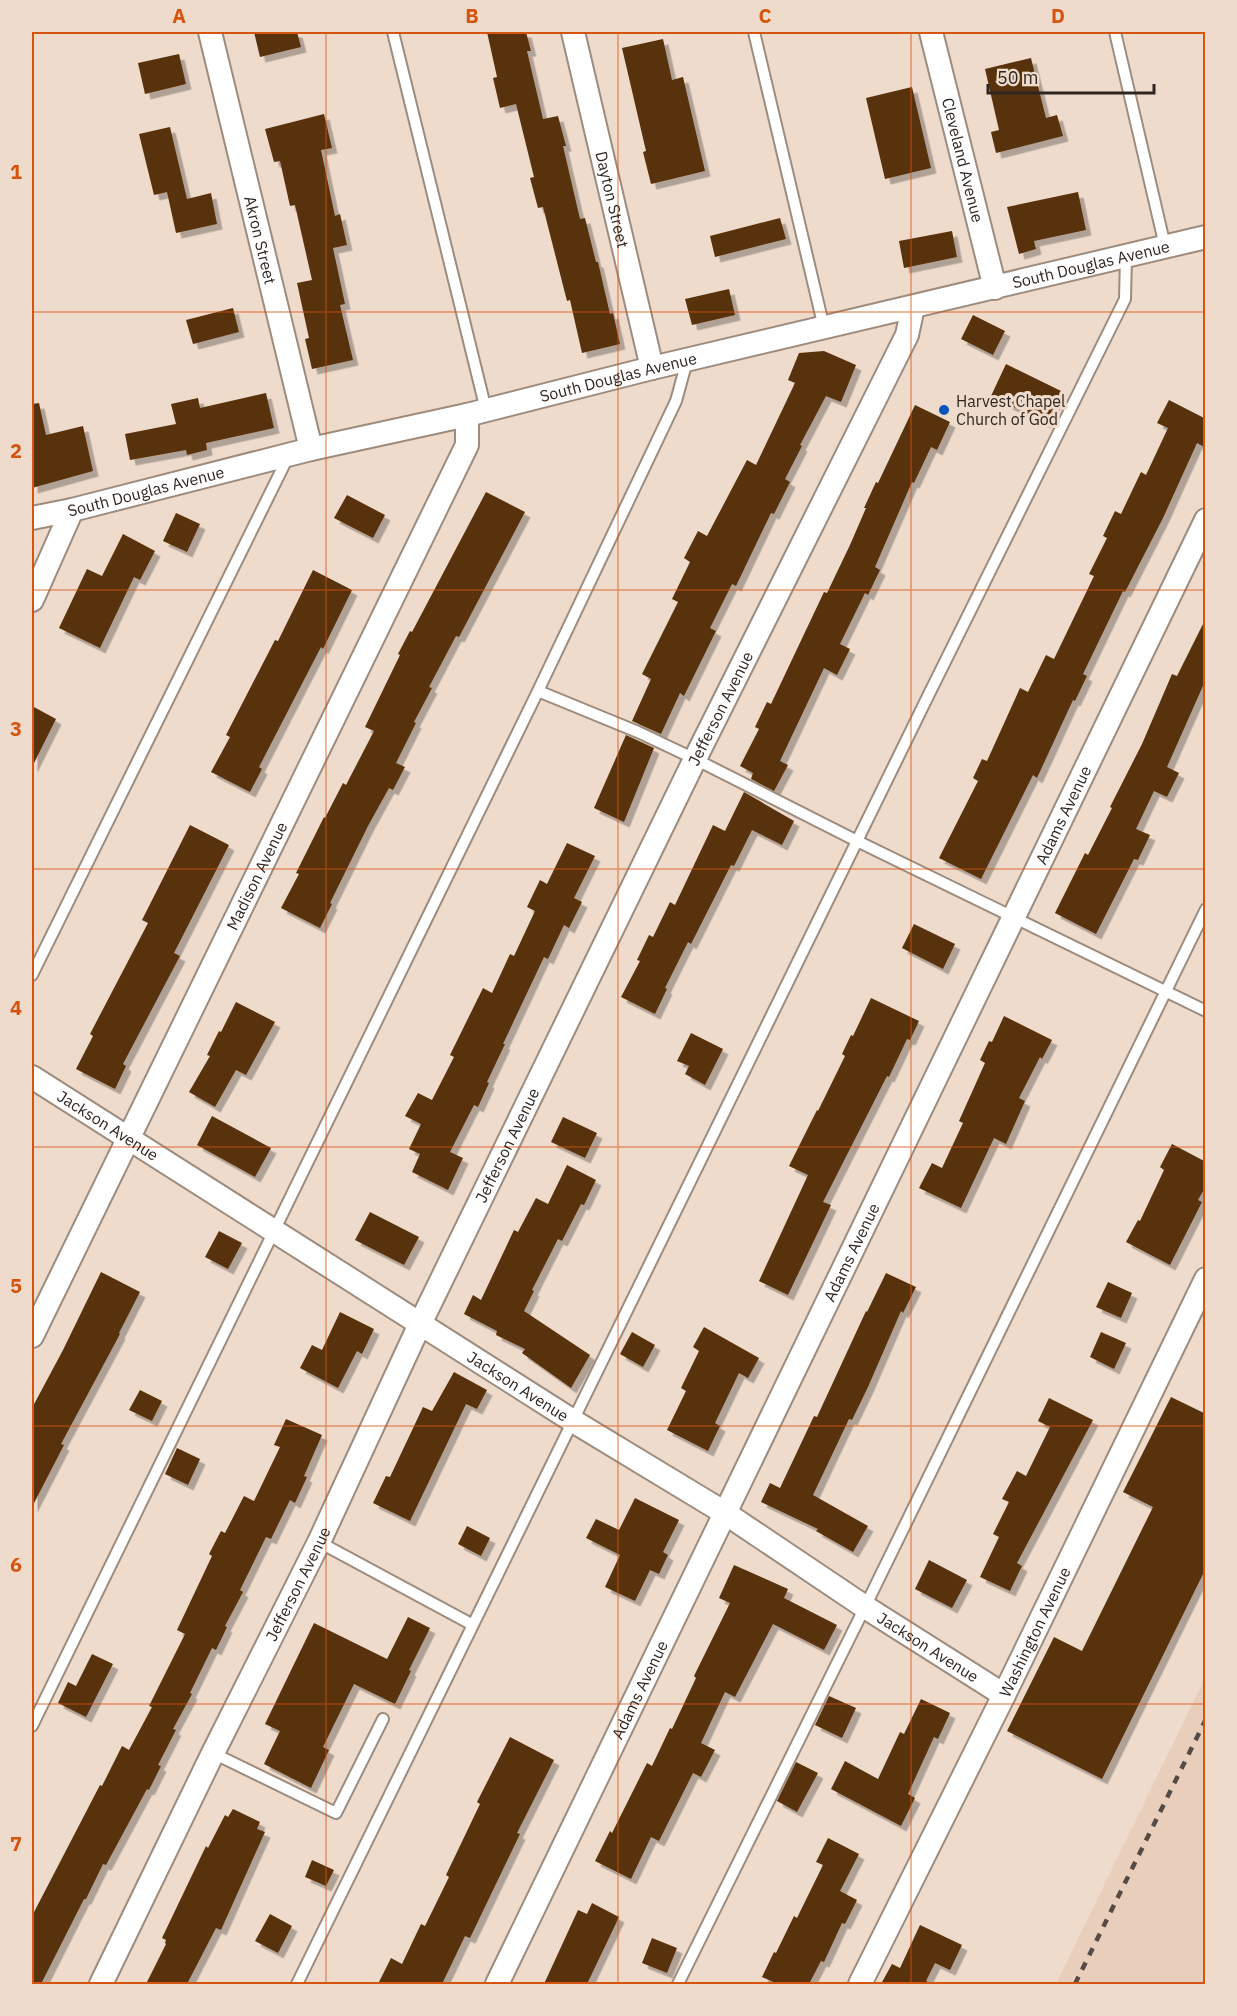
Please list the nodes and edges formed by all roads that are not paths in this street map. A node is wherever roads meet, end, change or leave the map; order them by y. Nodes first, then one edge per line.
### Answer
1 (210, 32) edge
2 (393, 32) edge
3 (573, 32) edge
4 (754, 32) edge
5 (931, 32) edge
6 (1115, 32) edge
7 (1206, 237) edge
8 (1165, 246) junction
9 (1126, 256) junction
10 (995, 288) junction
11 (913, 307) junction
12 (824, 328) junction
13 (687, 360) junction
14 (652, 368) junction
15 (477, 412) junction
16 (300, 452) junction
17 (72, 510) junction
18 (32, 518) edge
19 (1206, 520) edge
20 (32, 600) edge
21 (538, 692) junction
22 (695, 759) junction
23 (857, 841) junction
24 (1206, 909) edge
25 (1013, 916) junction
26 (32, 975) edge
27 (1164, 993) junction
28 (1206, 1011) edge
29 (32, 1077) edge
30 (130, 1138) junction
31 (274, 1230) junction
32 (1206, 1279) edge
33 (420, 1324) junction
34 (32, 1336) edge
35 (573, 1421) junction
36 (725, 1513) junction
37 (319, 1542) junction
38 (865, 1608) junction
39 (473, 1625) junction
40 (1004, 1695) junction
41 (383, 1719) dead end
42 (32, 1726) edge
43 (213, 1753) junction
44 (101, 1984) edge
45 (297, 1984) edge
46 (497, 1984) edge
47 (678, 1984) edge
48 (860, 1984) edge

1 - 16 street, Akron Street
2 - 15 lane
3 - 14 street, Dayton Street
4 - 12 lane
5 - 10 street, Cleveland Avenue
6 - 8 lane
7 - 8 street, South Douglas Avenue
8 - 9 street, South Douglas Avenue
9 - 10 street, South Douglas Avenue
9 - 23 lane
10 - 11 street, South Douglas Avenue
11 - 12 street, South Douglas Avenue
11 - 22 street, Jefferson Avenue
12 - 13 street, South Douglas Avenue
13 - 14 street, South Douglas Avenue
13 - 21 lane
14 - 15 street, South Douglas Avenue
15 - 16 street, South Douglas Avenue
15 - 30 street, Madison Avenue
16 - 17 street, South Douglas Avenue
16 - 26 lane
17 - 18 street, South Douglas Avenue
17 - 20 street
19 - 25 street, Adams Avenue
21 - 22 lane
21 - 31 lane
22 - 23 lane
22 - 33 street, Jefferson Avenue
23 - 25 lane
23 - 35 lane
24 - 27 lane
25 - 27 lane
25 - 36 street, Adams Avenue
27 - 28 lane
27 - 38 lane
29 - 30 street, Jackson Avenue
30 - 31 street, Jackson Avenue
30 - 34 street, Madison Avenue
31 - 33 street, Jackson Avenue
31 - 42 lane
32 - 40 street, Washington Avenue
33 - 35 street, Jackson Avenue
33 - 37 street, Jefferson Avenue
35 - 36 street, Jackson Avenue
35 - 39 lane
36 - 38 street, Jackson Avenue
36 - 46 street, Adams Avenue
37 - 39 lane
37 - 43 street, Jefferson Avenue
38 - 40 street, Jackson Avenue
38 - 47 lane
39 - 45 lane
40 - 48 street, Washington Avenue
41 - 43 lane
43 - 44 street, Jefferson Avenue

